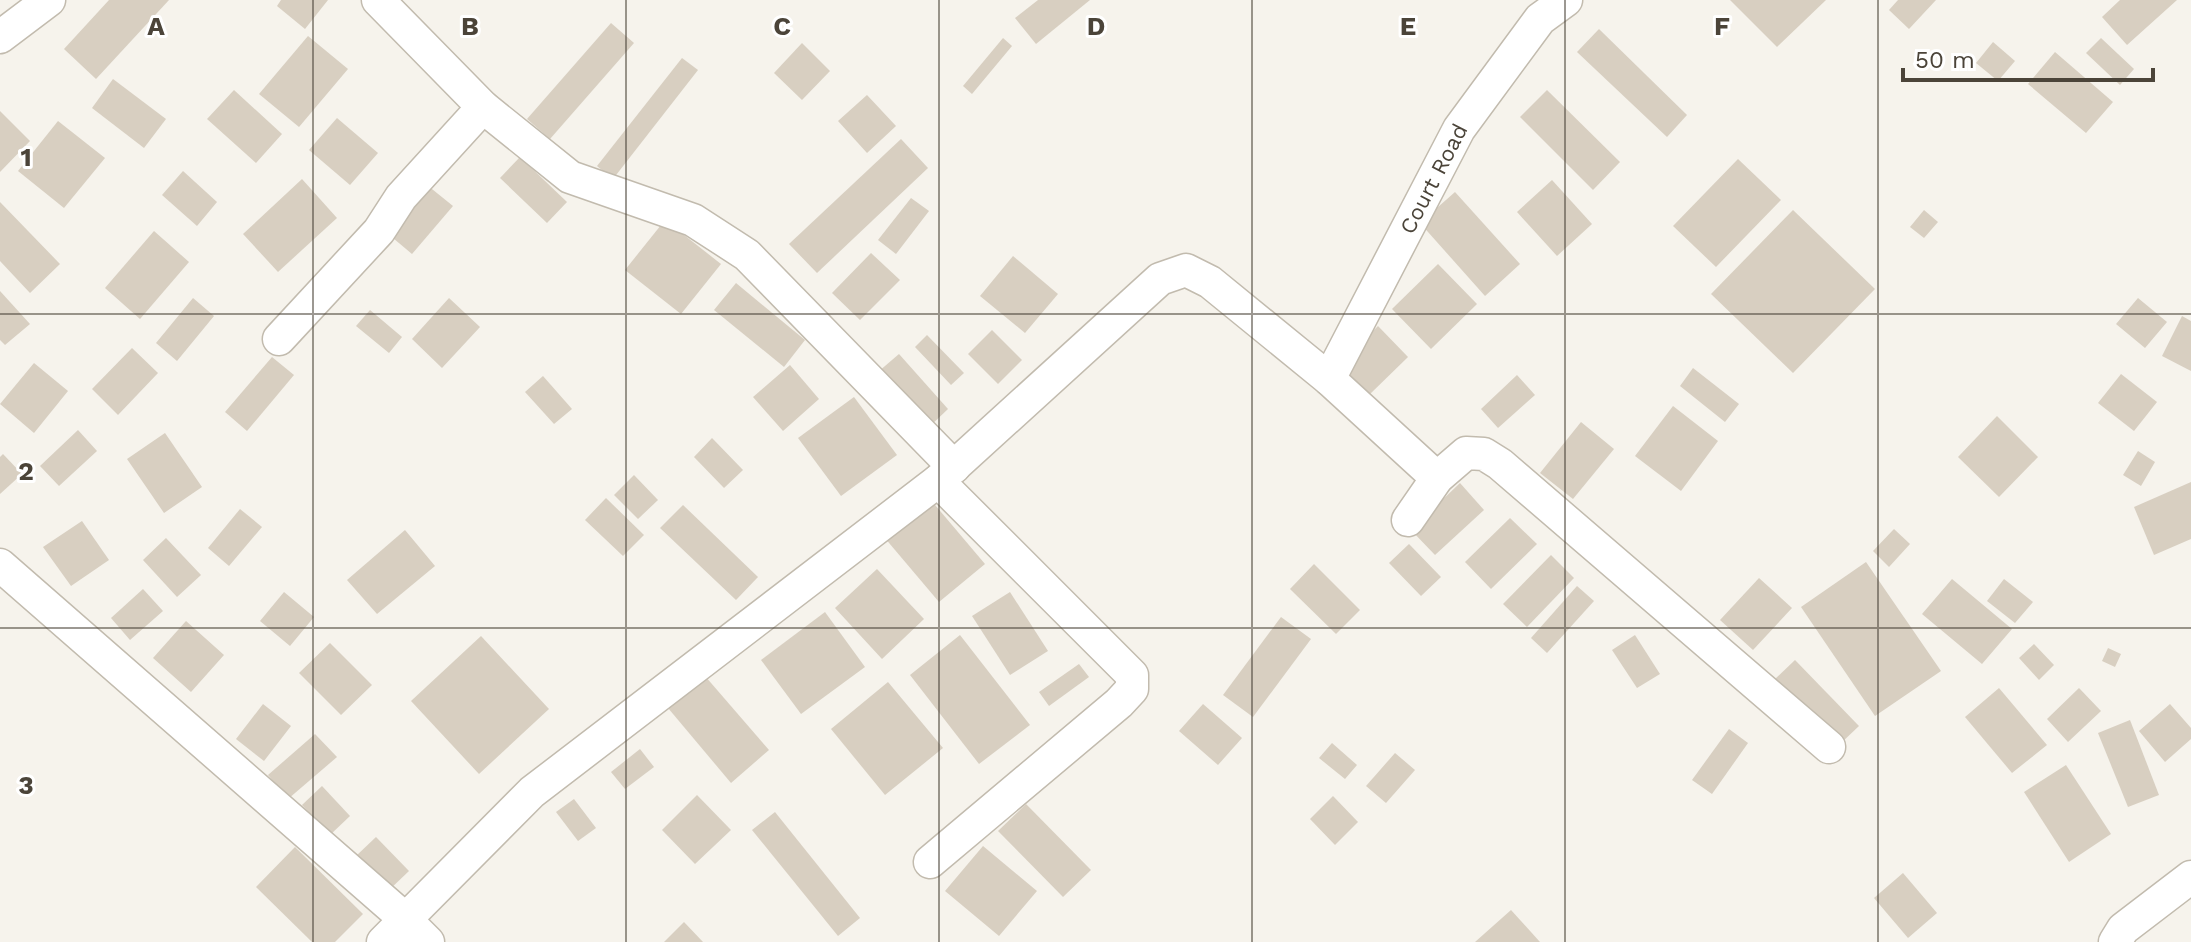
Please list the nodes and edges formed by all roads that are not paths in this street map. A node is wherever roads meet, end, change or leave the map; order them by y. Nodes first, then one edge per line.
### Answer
1 (49, 0) edge
2 (378, 0) edge
3 (1566, 0) edge
4 (0, 37) edge
5 (483, 107) junction
6 (279, 339) dead end
7 (1329, 379) junction
8 (946, 474) junction
9 (1437, 478) junction
10 (1408, 520) dead end
11 (0, 565) edge
12 (1829, 747) dead end
13 (930, 862) dead end
14 (2191, 877) edge
15 (404, 918) junction
16 (383, 942) edge
17 (428, 942) edge
18 (2115, 942) edge

1 - 4 street
2 - 5 street
3 - 7 street, Court Road
5 - 6 street
5 - 8 street
7 - 8 street
7 - 9 street
8 - 13 street
8 - 15 street
9 - 10 street
9 - 12 street
11 - 15 street
14 - 18 street
15 - 16 street
15 - 17 street

